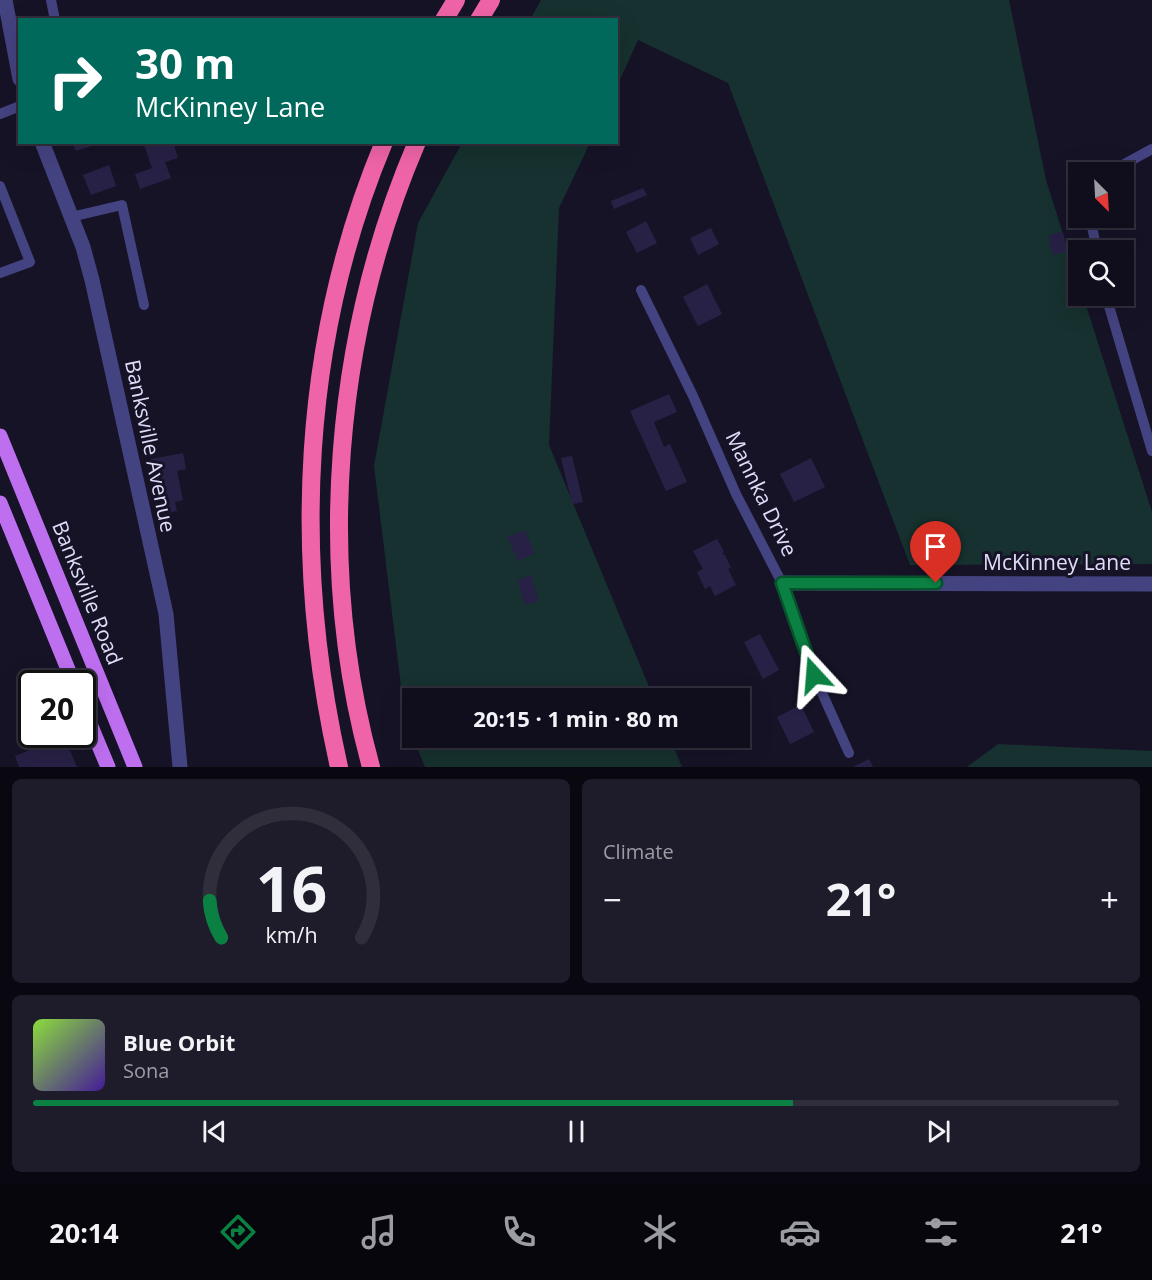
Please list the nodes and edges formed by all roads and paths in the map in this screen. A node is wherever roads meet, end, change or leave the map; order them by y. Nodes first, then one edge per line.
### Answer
1 (5, 0) edge
2 (51, 0) edge
3 (456, 0) edge
4 (491, 0) edge
5 (55, 18) edge
6 (445, 18) edge
7 (480, 18) edge
8 (18, 71) edge
9 (18, 107) edge
10 (0, 114) edge
11 (43, 144) edge
12 (383, 144) edge
13 (416, 144) edge
14 (1152, 149) edge
15 (1128, 162) edge
16 (0, 186) edge
17 (71, 217) junction
18 (0, 273) edge
19 (641, 290) dead end
20 (144, 305) dead end
21 (1109, 306) edge
22 (0, 436) edge
23 (1152, 451) edge
24 (0, 503) edge
25 (782, 583) junction
26 (1152, 584) edge
27 (68, 670) edge
28 (96, 738) edge
29 (849, 753) dead end
30 (371, 765) edge
31 (108, 767) edge
32 (135, 767) edge
33 (180, 767) edge
34 (339, 767) edge

1 - 8 street
2 - 5 lane
3 - 6 highway
4 - 7 highway
9 - 10 lane
11 - 17 street, Banksville Avenue
12 - 34 highway
13 - 30 highway
14 - 15 lane
16 - 18 lane
17 - 20 lane
17 - 33 street, Banksville Avenue
19 - 25 lane, Mannka Drive
21 - 23 lane
22 - 32 main road, Banksville Road
24 - 27 main road
25 - 26 street, McKinney Lane
25 - 29 lane, Mannka Drive
28 - 31 main road

